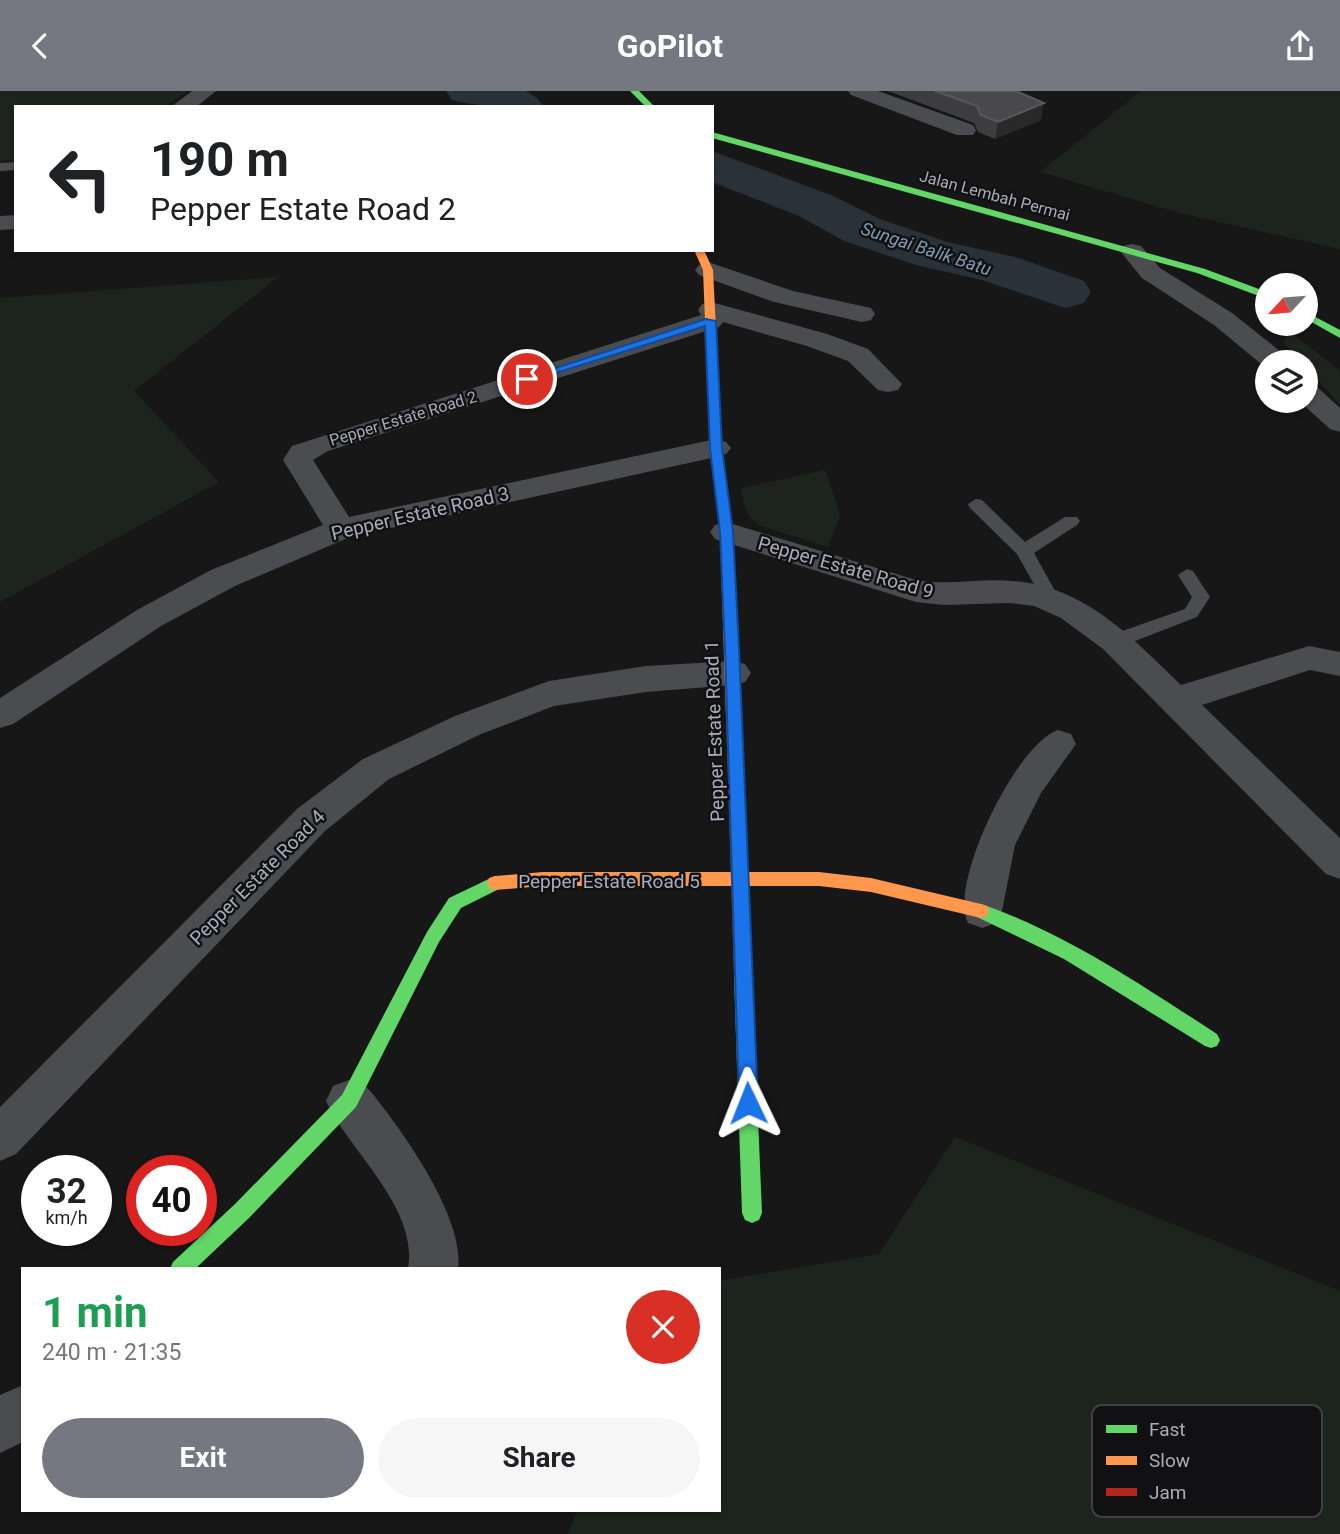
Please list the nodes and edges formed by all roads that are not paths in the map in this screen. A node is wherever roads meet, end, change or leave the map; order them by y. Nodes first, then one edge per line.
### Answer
1 (206, 91) edge
2 (634, 91) edge
3 (858, 91) edge
4 (184, 105) edge
5 (649, 105) edge
6 (965, 130) dead end
7 (714, 136) edge
8 (1132, 251) junction
9 (704, 260) edge
10 (1255, 291) edge
11 (1318, 311) edge
12 (862, 314) dead end
13 (711, 316) junction
14 (1340, 317) edge
15 (1318, 322) edge
16 (1340, 335) edge
17 (1261, 350) edge
18 (888, 384) dead end
19 (1318, 403) edge
20 (1340, 423) edge
21 (716, 448) junction
22 (976, 504) dead end
23 (1071, 521) dead end
24 (341, 529) junction
25 (726, 532) junction
26 (1024, 551) junction
27 (1187, 575) dead end
28 (1050, 598) junction
29 (1115, 641) junction
30 (1340, 664) edge
31 (733, 673) junction
32 (1175, 700) junction
33 (0, 715) edge
34 (1058, 744) dead end
35 (1340, 863) edge
36 (741, 881) junction
37 (982, 911) junction
38 (1211, 1040) dead end
39 (349, 1101) junction
40 (0, 1139) edge
41 (752, 1213) dead end
42 (182, 1267) edge
43 (434, 1267) edge
44 (21, 1412) edge
45 (0, 1426) edge

1 - 4 street
2 - 5 street
3 - 6 street
7 - 8 street, Jalan Lembah Permai
8 - 10 street, Jalan Lembah Permai
8 - 17 street
9 - 12 street
9 - 13 street, Pepper Estate Road 1
11 - 14 street
13 - 18 street
13 - 21 street, Pepper Estate Road 1
13 - 24 street, Pepper Estate Road 2
15 - 16 street
19 - 20 street
21 - 24 street, Pepper Estate Road 3
21 - 25 street, Pepper Estate Road 1
22 - 26 lane
23 - 26 lane
24 - 33 street, Pepper Estate Road 3
25 - 28 street, Pepper Estate Road 9
25 - 31 street, Pepper Estate Road 1
26 - 28 lane
27 - 29 lane
28 - 29 street, Pepper Estate Road 9
29 - 32 street, Pepper Estate Road 9
30 - 32 street
31 - 36 street, Pepper Estate Road 1
31 - 40 street, Pepper Estate Road 4
32 - 35 street, Pepper Estate Road 9
34 - 37 street
36 - 37 street, Pepper Estate Road 5
36 - 39 street, Pepper Estate Road 5
36 - 41 street, Pepper Estate Road 1
37 - 38 street, Pepper Estate Road 5
39 - 42 street, Pepper Estate Road 5
39 - 43 street
44 - 45 street

